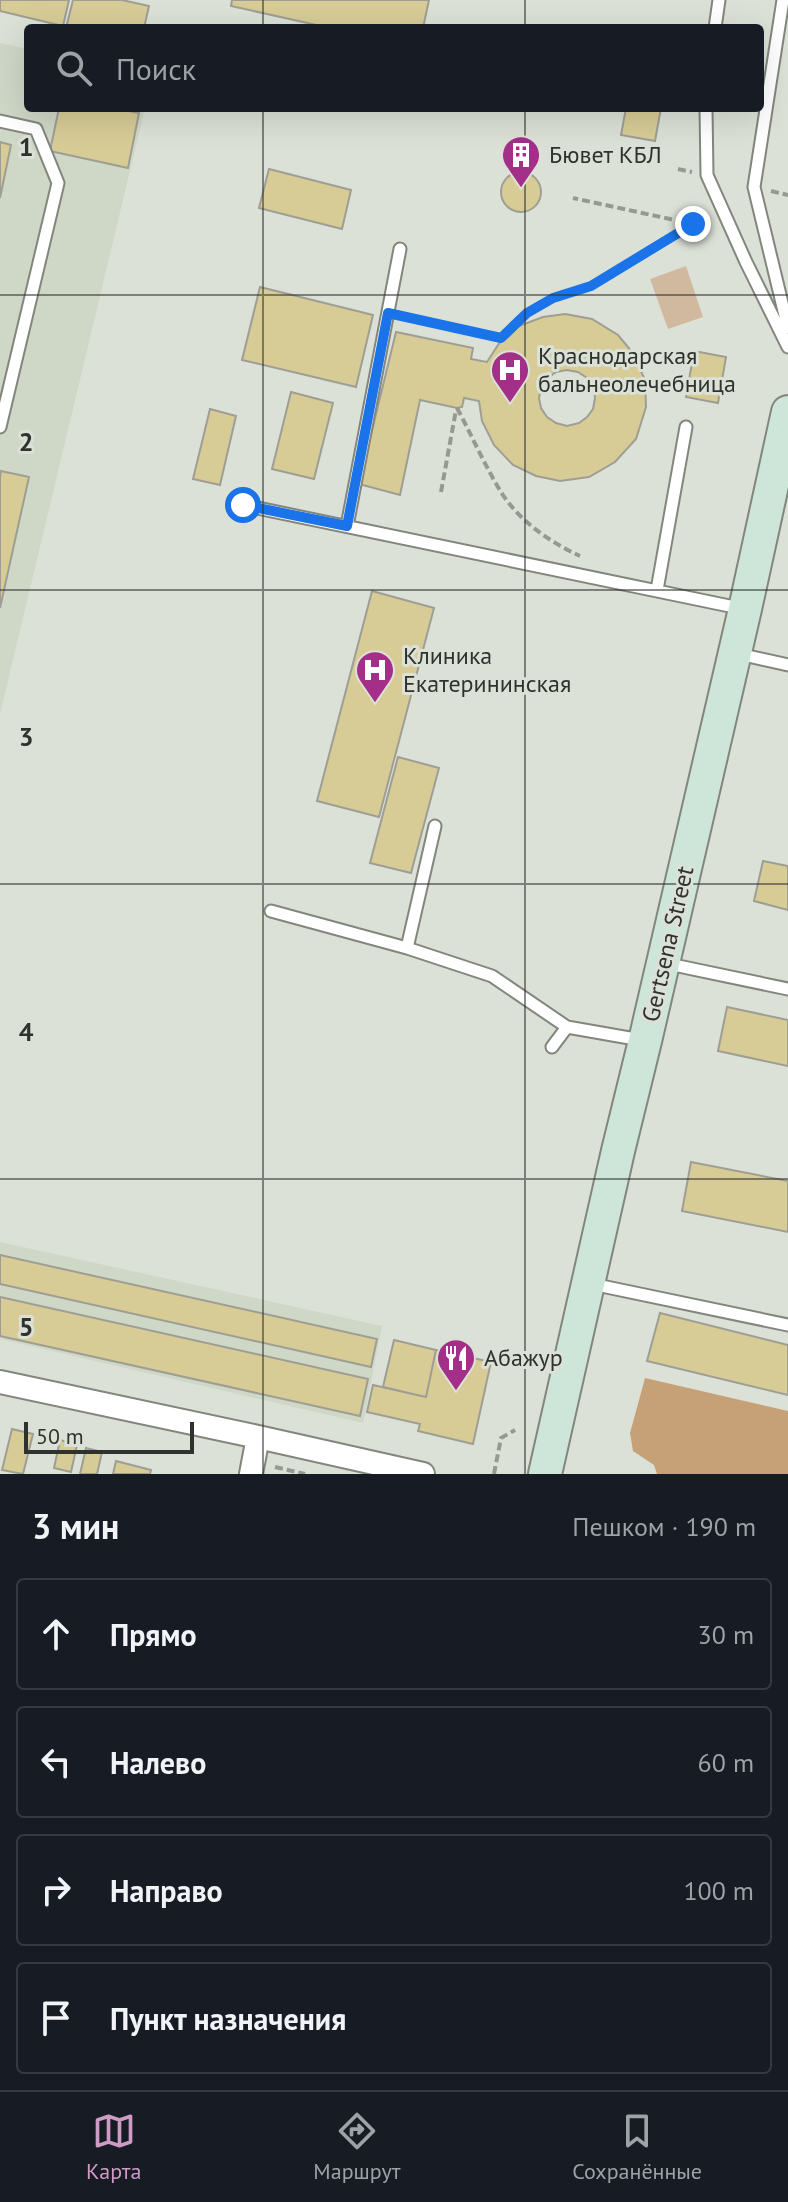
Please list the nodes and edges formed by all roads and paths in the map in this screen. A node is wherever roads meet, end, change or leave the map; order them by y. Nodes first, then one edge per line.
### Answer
1 (719, 0) edge
2 (783, 0) edge
3 (716, 24) edge
4 (706, 112) edge
5 (0, 121) edge
6 (678, 169) dead end
7 (707, 175) junction
8 (754, 187) junction
9 (788, 195) edge
10 (573, 198) dead end
11 (400, 249) dead end
12 (388, 313) junction
13 (788, 328) edge
14 (788, 347) edge
15 (788, 412) edge
16 (0, 427) edge
17 (686, 427) dead end
18 (441, 492) dead end
19 (243, 505) dead end
20 (347, 526) junction
21 (588, 560) dead end
22 (657, 590) junction
23 (745, 609) junction
24 (735, 653) junction
25 (788, 665) edge
26 (435, 826) dead end
27 (271, 911) dead end
28 (407, 948) junction
29 (663, 963) junction
30 (788, 989) edge
31 (567, 1027) junction
32 (645, 1041) junction
33 (552, 1047) dead end
34 (588, 1283) junction
35 (788, 1325) edge
36 (0, 1382) edge
37 (515, 1430) dead end
38 (258, 1437) junction
39 (251, 1474) edge
40 (423, 1474) edge
41 (494, 1474) edge
42 (545, 1474) edge

1 - 3 lane
2 - 8 lane
4 - 7 lane
5 - 16 lane
6 - 7 path
7 - 14 lane
8 - 9 path
8 - 13 lane
10 - 12 path
11 - 12 lane
12 - 20 lane
15 - 23 main road, Gertsena Street
17 - 22 lane
18 - 21 path
19 - 20 lane
20 - 22 lane
22 - 23 lane
23 - 24 main road, Gertsena Street
24 - 25 lane
24 - 29 main road, Gertsena Street
26 - 28 lane
27 - 28 lane
28 - 31 lane
29 - 30 lane
29 - 32 main road, Gertsena Street
31 - 32 lane
31 - 33 lane
32 - 34 main road, Gertsena Street
34 - 35 lane
34 - 42 main road, Gertsena Street
36 - 38 street
37 - 41 path
38 - 39 street
38 - 40 street

